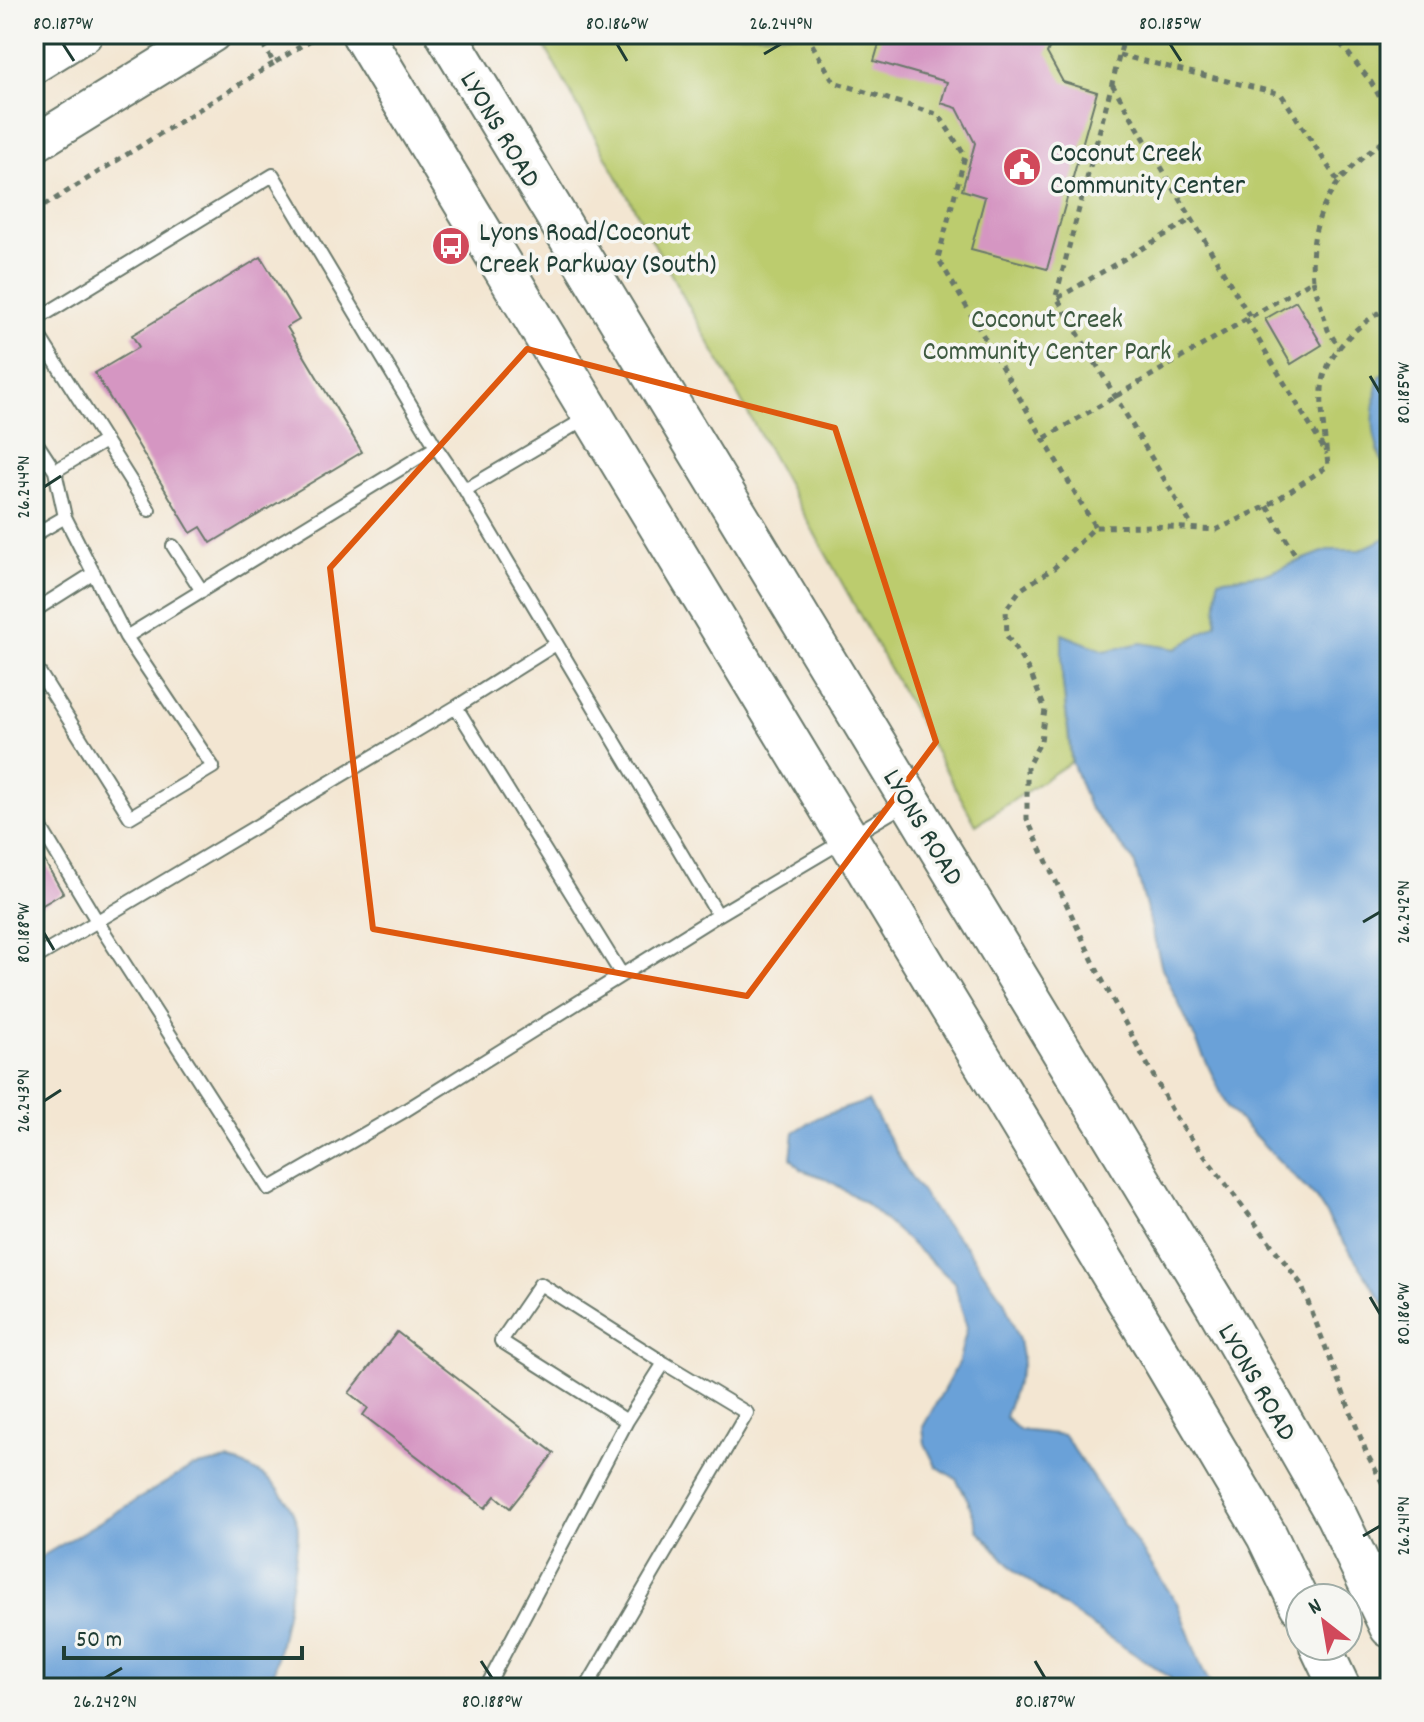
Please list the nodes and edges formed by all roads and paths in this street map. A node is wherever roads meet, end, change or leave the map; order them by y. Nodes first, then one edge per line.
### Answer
1 (84, 34) edge
2 (212, 34) edge
3 (256, 34) edge
4 (320, 34) edge
5 (362, 34) edge
6 (446, 34) edge
7 (806, 34) edge
8 (1125, 34) edge
9 (1333, 34) edge
10 (1119, 55) junction
11 (274, 63) junction
12 (34, 65) edge
13 (1112, 84) junction
14 (1390, 115) edge
15 (1390, 137) edge
16 (34, 144) edge
17 (1339, 183) junction
18 (34, 212) edge
19 (1192, 219) junction
20 (1313, 280) junction
21 (1058, 298) junction
22 (1390, 307) edge
23 (1248, 318) junction
24 (34, 321) edge
25 (34, 328) edge
26 (1340, 349) junction
27 (1116, 397) junction
28 (591, 415) junction
29 (1045, 438) junction
30 (34, 439) edge
31 (105, 441) junction
32 (436, 447) junction
33 (1327, 455) junction
34 (55, 471) junction
35 (465, 490) junction
36 (1267, 506) junction
37 (149, 510) dead end
38 (65, 517) junction
39 (1095, 527) junction
40 (1194, 529) junction
41 (34, 535) edge
42 (173, 546) dead end
43 (1296, 556) dead end
44 (94, 573) junction
45 (202, 591) junction
46 (34, 611) edge
47 (126, 637) junction
48 (556, 644) junction
49 (34, 664) edge
50 (456, 707) junction
51 (910, 801) junction
52 (34, 816) edge
53 (848, 838) junction
54 (718, 915) junction
55 (97, 921) junction
56 (34, 959) edge
57 (622, 975) junction
58 (664, 1363) junction
59 (627, 1421) junction
60 (1390, 1497) edge
61 (1289, 1582) edge
62 (1390, 1627) edge
63 (1328, 1662) edge
64 (486, 1688) edge
65 (586, 1688) edge
66 (1340, 1688) edge

1 - 12 main road
2 - 16 main road
3 - 11 path
4 - 11 path
5 - 28 main road
6 - 51 main road, LYONS ROAD
7 - 29 path
8 - 10 path
9 - 14 path
10 - 13 path
10 - 17 path
11 - 18 path
13 - 19 path
13 - 21 path
15 - 17 path
17 - 20 path
19 - 21 path
19 - 23 path
20 - 23 path
20 - 26 path
21 - 27 path
22 - 26 path
23 - 27 path
23 - 33 path
24 - 32 lane
25 - 31 lane
26 - 33 path
27 - 29 path
27 - 40 path
28 - 35 lane
28 - 53 main road
29 - 39 path
30 - 34 lane
31 - 34 lane
31 - 37 lane
32 - 35 lane
32 - 45 lane
33 - 36 path
34 - 38 lane
35 - 48 lane
36 - 40 path
36 - 43 path
38 - 41 lane
38 - 44 lane
39 - 40 path
39 - 60 path
42 - 45 lane
44 - 46 lane
44 - 47 lane
45 - 47 lane
47 - 49 lane
48 - 50 lane
48 - 54 lane
50 - 55 lane
50 - 57 lane
51 - 53 lane
51 - 62 main road, LYONS ROAD
52 - 55 lane
53 - 54 lane
53 - 61 main road
54 - 57 lane
55 - 56 lane
55 - 57 lane
58 - 59 lane
58 - 59 lane
58 - 65 lane
59 - 64 lane
63 - 66 main road

